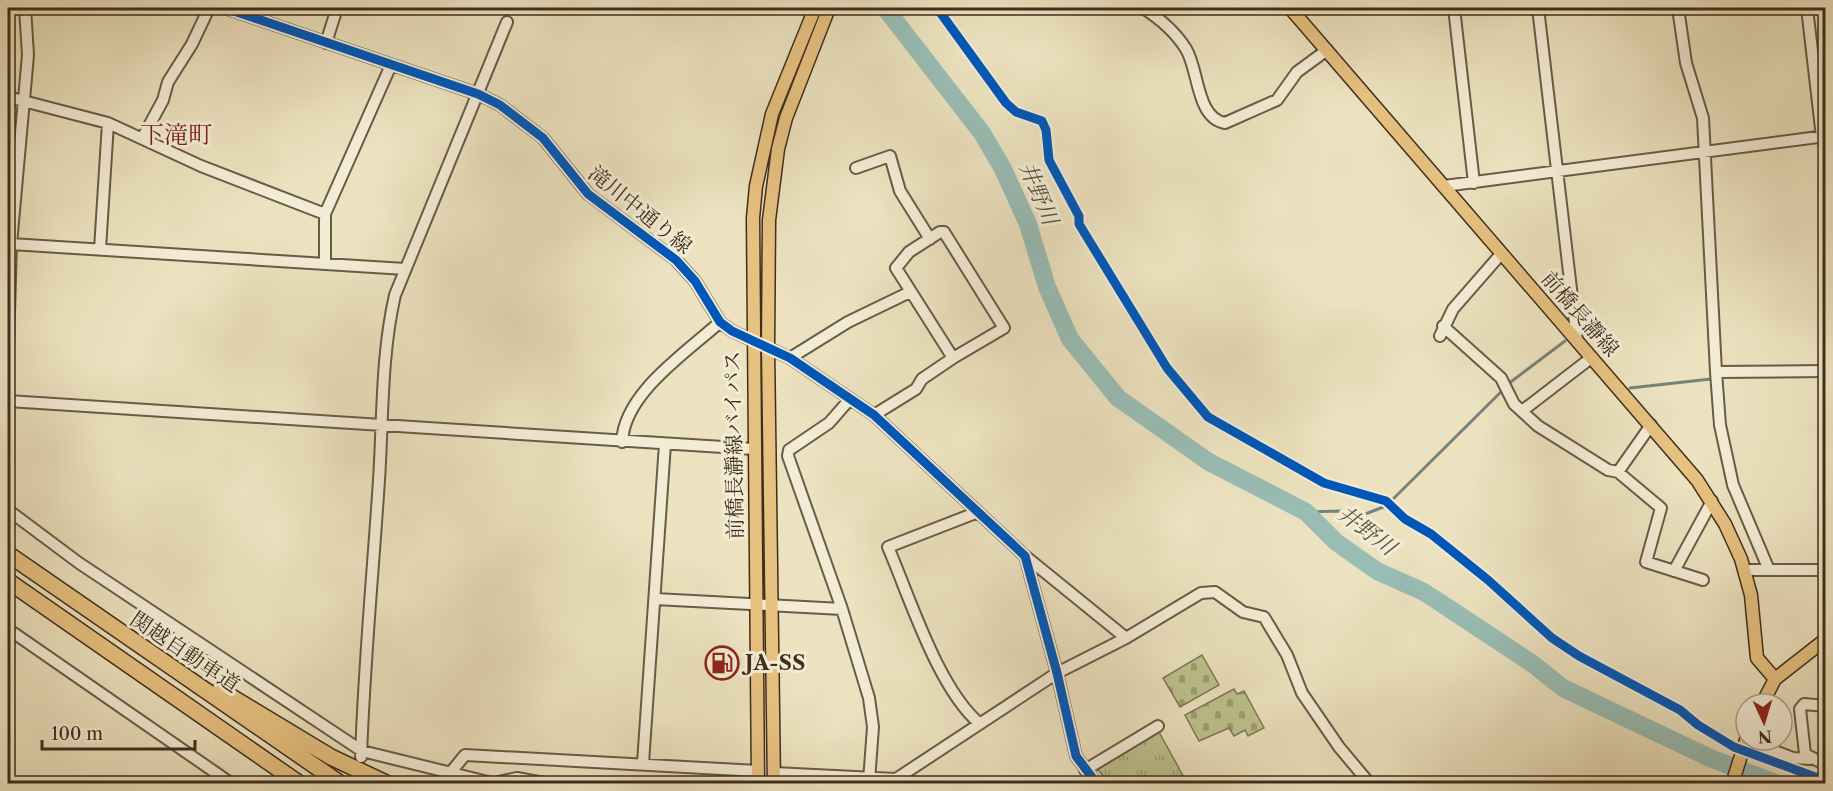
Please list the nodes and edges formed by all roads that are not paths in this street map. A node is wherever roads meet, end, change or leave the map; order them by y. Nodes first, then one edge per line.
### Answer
1 (25, 8) edge
2 (209, 8) edge
3 (225, 8) edge
4 (337, 8) edge
5 (815, 8) edge
6 (1143, 8) edge
7 (1290, 8) edge
8 (1454, 8) edge
9 (1538, 8) edge
10 (1678, 8) edge
11 (1807, 8) edge
12 (828, 11) edge
13 (507, 22) dead end
14 (326, 43) junction
15 (1327, 50) junction
16 (392, 64) junction
17 (478, 94) junction
18 (8, 97) edge
19 (23, 99) junction
20 (108, 123) junction
21 (1824, 137) edge
22 (143, 138) junction
23 (1704, 153) junction
24 (856, 168) dead end
25 (1557, 172) junction
26 (1474, 183) junction
27 (1444, 186) junction
28 (325, 214) junction
29 (930, 238) junction
30 (11, 244) junction
31 (100, 249) junction
32 (1501, 254) junction
33 (325, 263) junction
34 (405, 269) junction
35 (910, 292) junction
36 (720, 322) junction
37 (752, 339) junction
38 (1577, 340) junction
39 (8, 348) edge
40 (768, 348) junction
41 (790, 357) junction
42 (953, 358) junction
43 (1591, 358) junction
44 (1826, 371) edge
45 (1716, 372) junction
46 (850, 399) junction
47 (8, 401) edge
48 (1522, 411) junction
49 (874, 415) junction
50 (1651, 425) junction
51 (382, 427) junction
52 (622, 441) junction
53 (665, 444) junction
54 (754, 449) junction
55 (1618, 472) junction
56 (1712, 501) junction
57 (8, 510) edge
58 (978, 512) junction
59 (8, 554) edge
60 (1025, 556) junction
61 (1744, 570) junction
62 (1769, 570) junction
63 (1826, 570) edge
64 (1674, 571) junction
65 (1703, 580) dead end
66 (8, 581) edge
67 (655, 599) junction
68 (756, 604) junction
69 (771, 605) junction
70 (842, 609) junction
71 (101, 620) junction
72 (8, 629) edge
73 (1126, 638) junction
74 (1826, 639) edge
75 (1057, 673) junction
76 (1775, 679) junction
77 (1768, 692) edge
78 (1826, 706) edge
79 (979, 723) junction
80 (1158, 726) dead end
81 (1742, 752) edge
82 (1774, 752) edge
83 (362, 754) junction
84 (1810, 759) junction
85 (643, 763) junction
86 (1826, 765) edge
87 (1085, 770) junction
88 (451, 772) junction
89 (758, 777) edge
90 (774, 778) edge
91 (869, 780) edge
92 (232, 783) edge
93 (300, 783) edge
94 (341, 783) edge
95 (388, 783) edge
96 (495, 783) edge
97 (549, 783) edge
98 (1097, 783) edge
99 (1370, 783) edge
100 (1732, 783) edge

1 - 19 street
2 - 22 street
3 - 14 street, 滝川中通り線
4 - 14 street
5 - 37 main road, 前橋長瀞線バイパス
6 - 15 street
7 - 15 main road, 前橋長瀞線
8 - 26 street
9 - 25 street
10 - 23 street
11 - 21 street
12 - 40 main road, 前橋長瀞線バイパス
13 - 17 street
14 - 16 street, 滝川中通り線
15 - 27 main road, 前橋長瀞線
16 - 17 street, 滝川中通り線
16 - 28 street
17 - 34 street
17 - 36 street, 滝川中通り線
18 - 19 street
19 - 20 street
19 - 30 street
20 - 22 street
20 - 31 street
21 - 23 street
22 - 28 street
23 - 25 street
23 - 45 street
24 - 29 street
25 - 26 street
25 - 38 street
26 - 27 street
27 - 32 main road, 前橋長瀞線
28 - 33 street
29 - 35 street
29 - 42 street
30 - 31 street
30 - 39 street
31 - 33 street
32 - 38 main road, 前橋長瀞線
32 - 48 street
33 - 34 street
34 - 51 street
35 - 41 street
35 - 42 street
36 - 37 street
36 - 52 street
37 - 40 street
37 - 54 main road, 前橋長瀞線バイパス
38 - 43 main road, 前橋長瀞線
40 - 41 street
40 - 69 main road, 前橋長瀞線バイパス
41 - 46 street
42 - 49 street
43 - 48 street
43 - 50 main road, 前橋長瀞線
44 - 45 street
45 - 62 street
46 - 49 street
46 - 70 street
47 - 51 street
48 - 55 street
49 - 58 street
50 - 55 street
50 - 56 main road, 前橋長瀞線
51 - 52 street
51 - 83 street
52 - 53 street
53 - 54 street
53 - 67 street
54 - 68 main road, 前橋長瀞線バイパス
55 - 64 street
56 - 61 main road, 前橋長瀞線
56 - 64 street
57 - 83 street
58 - 60 street
58 - 79 street
59 - 71 highway, 関越自動車道
60 - 73 street
60 - 75 street
61 - 62 street
61 - 76 main road, 前橋長瀞線
62 - 63 street
64 - 65 street
66 - 93 highway, 関越自動車道
67 - 68 street
67 - 85 street
68 - 69 street
68 - 89 main road, 前橋長瀞線バイパス
69 - 70 street
69 - 90 main road, 前橋長瀞線バイパス
70 - 91 street
71 - 94 highway, 関越自動車道
71 - 95 highway
72 - 92 street
73 - 75 street
73 - 99 street
74 - 76 main road
75 - 79 street
75 - 87 street
76 - 77 main road
78 - 84 street
79 - 91 street
80 - 87 street
81 - 100 main road
82 - 84 street
83 - 88 street
84 - 86 street
85 - 88 street
85 - 89 street
87 - 98 street
88 - 96 street
90 - 91 street
96 - 97 street

